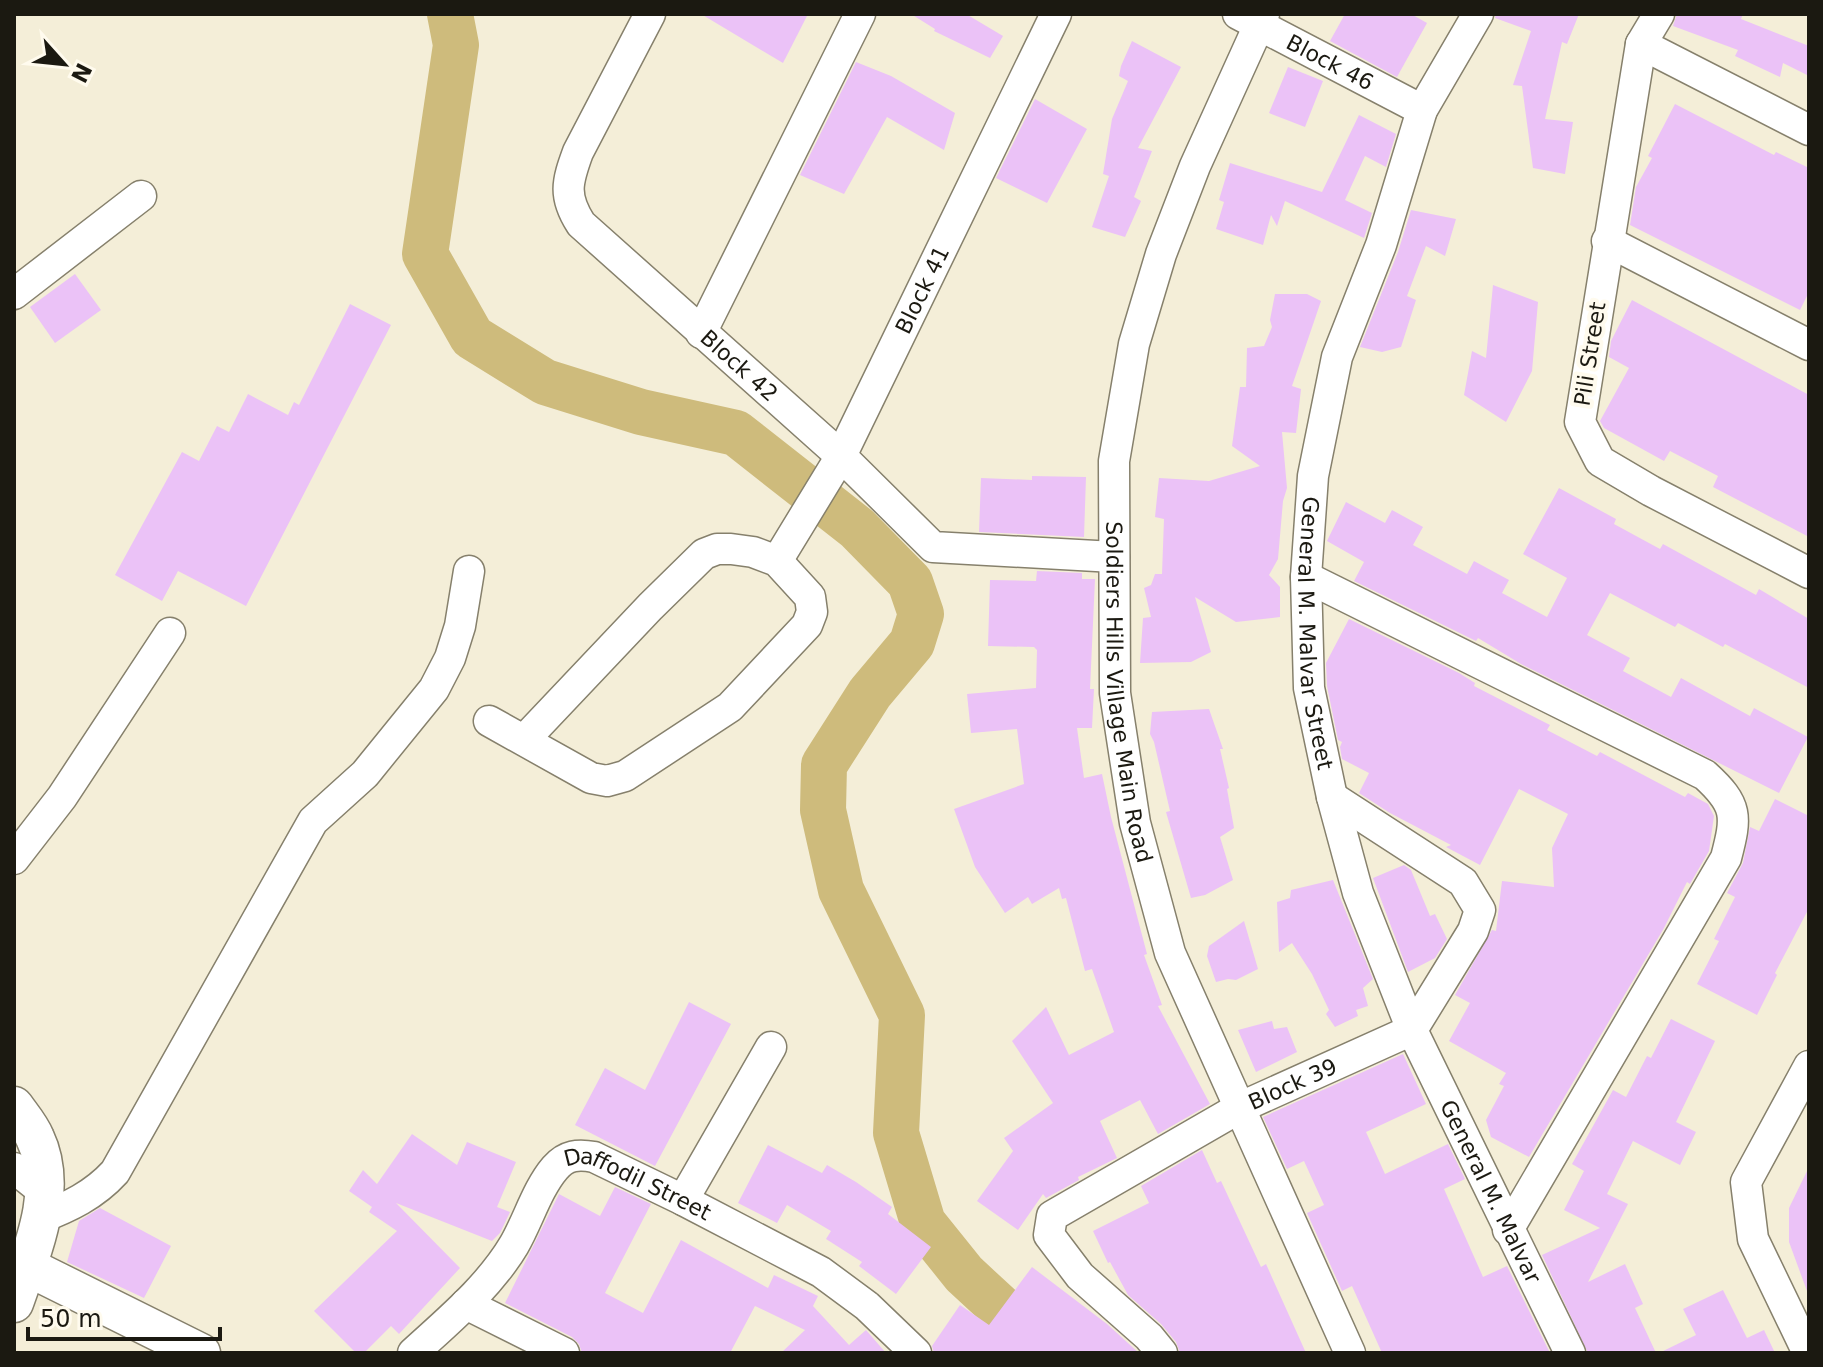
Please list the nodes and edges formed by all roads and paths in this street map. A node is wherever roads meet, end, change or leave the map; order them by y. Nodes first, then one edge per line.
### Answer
1 (650, 14) edge
2 (860, 14) edge
3 (1056, 14) edge
4 (1478, 14) edge
5 (1659, 14) edge
6 (1254, 17) edge
7 (1641, 44) junction
8 (1422, 110) junction
9 (1809, 130) edge
10 (141, 196) dead end
11 (1607, 241) junction
12 (14, 294) edge
13 (701, 333) junction
14 (1809, 345) edge
15 (841, 456) junction
16 (1114, 557) junction
17 (777, 561) junction
18 (469, 571) dead end
19 (1809, 573) edge
20 (1306, 577) junction
21 (170, 633) dead end
22 (489, 721) dead end
23 (525, 739) junction
24 (1332, 797) junction
25 (14, 859) edge
26 (1412, 1030) junction
27 (771, 1047) dead end
28 (1809, 1066) edge
29 (14, 1106) edge
30 (1241, 1107) junction
31 (14, 1168) edge
32 (683, 1200) junction
33 (42, 1205) junction
34 (1508, 1230) junction
35 (26, 1266) junction
36 (14, 1303) edge
37 (466, 1304) junction
38 (201, 1353) edge
39 (413, 1353) edge
40 (564, 1353) edge
41 (916, 1353) edge
42 (1162, 1353) edge
43 (1350, 1353) edge
44 (1570, 1353) edge
45 (1808, 1353) edge

1 - 13 street, Block 42
2 - 13 street
3 - 15 street, Block 41
4 - 8 street, General M. Malvar Street
5 - 7 street, Pili Street
6 - 8 street, Block 46
6 - 16 street, Soldiers Hills Village Main Road
7 - 9 street
7 - 11 street, Pili Street
8 - 20 street, General M. Malvar Street
10 - 12 street
11 - 14 street
11 - 19 street, Pili Street
13 - 15 street, Block 42
15 - 16 street, Block 42
15 - 17 street, Block 41
16 - 30 street, Soldiers Hills Village Main Road
17 - 23 street
17 - 23 street
18 - 33 street
20 - 24 street, General M. Malvar Street
20 - 34 street
21 - 25 street
22 - 23 street
24 - 26 street, General M. Malvar Street
24 - 26 street
26 - 30 street, Block 39
26 - 34 street, General M. Malvar
27 - 32 street
28 - 45 street
29 - 33 street
30 - 42 street, Block 39
30 - 43 street, Soldiers Hills Village Main Road
31 - 33 street
32 - 37 street, Daffodil Street
32 - 41 street, Daffodil Street
33 - 35 street
34 - 44 street, General M. Malvar
35 - 36 street
35 - 38 street
37 - 39 street, Daffodil Street
37 - 40 street

